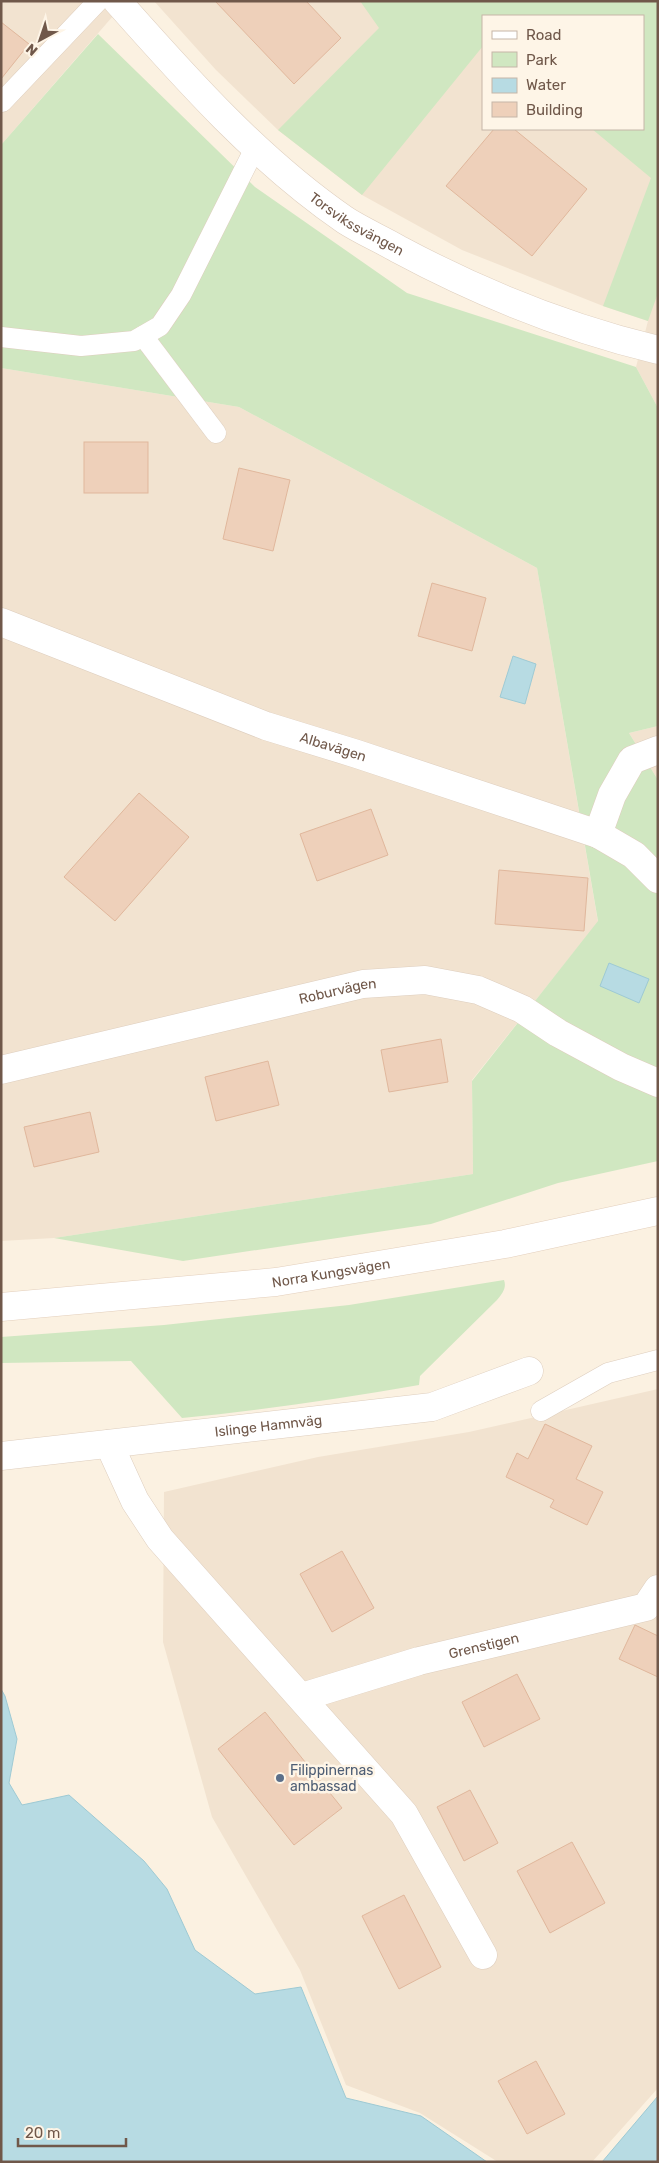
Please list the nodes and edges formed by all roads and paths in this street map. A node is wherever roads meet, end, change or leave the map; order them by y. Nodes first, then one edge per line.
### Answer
1 (98, 1) edge
2 (117, 1) edge
3 (2, 102) edge
4 (255, 148) junction
5 (144, 336) junction
6 (1, 337) edge
7 (658, 350) edge
8 (216, 433) dead end
9 (1, 622) edge
10 (658, 750) edge
11 (598, 834) junction
12 (658, 879) edge
13 (1, 1070) edge
14 (658, 1083) edge
15 (658, 1211) edge
16 (1, 1307) edge
17 (658, 1360) edge
18 (529, 1371) dead end
19 (541, 1411) dead end
20 (109, 1444) junction
21 (1, 1456) edge
22 (658, 1589) edge
23 (302, 1697) junction
24 (483, 1955) dead end

1 - 3 lane
2 - 4 street, Torsvikssvängen
4 - 5 lane
4 - 7 street, Torsvikssvängen
5 - 6 lane
5 - 8 lane
9 - 11 street, Albavägen
10 - 11 street
11 - 12 street, Albavägen
13 - 14 street, Roburvägen
15 - 16 street, Norra Kungsvägen
17 - 19 lane
18 - 20 street, Islinge Hamnväg
20 - 21 street, Islinge Hamnväg
20 - 23 street
22 - 23 street, Grenstigen
23 - 24 street

